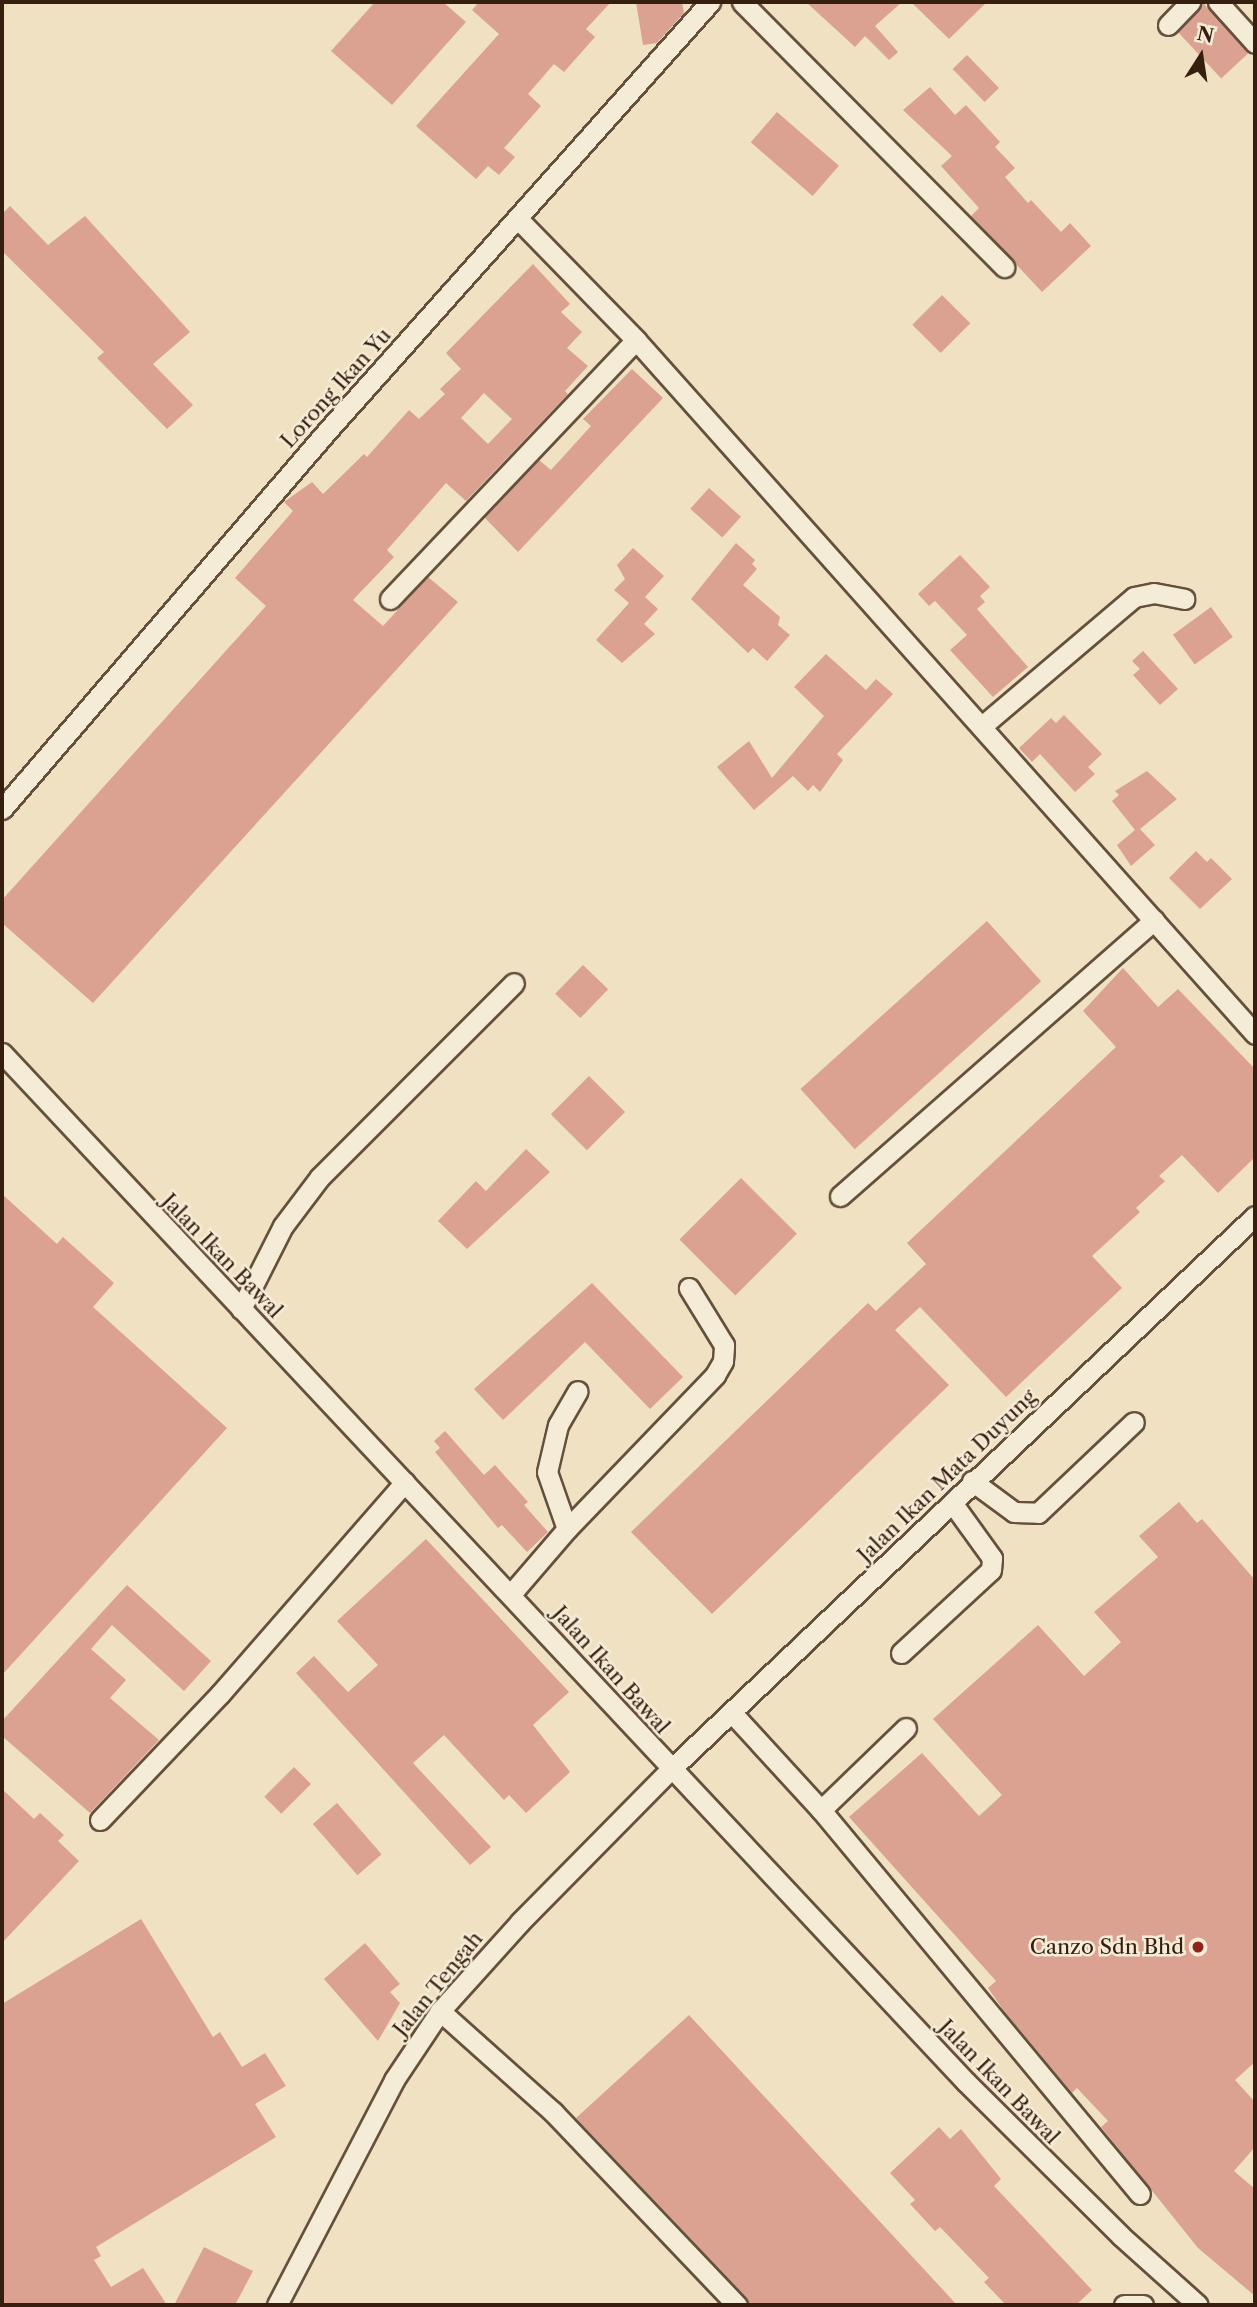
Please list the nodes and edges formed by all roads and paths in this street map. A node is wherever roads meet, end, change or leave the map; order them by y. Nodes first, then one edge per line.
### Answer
1 (710, 2) edge
2 (742, 2) edge
3 (1191, 2) edge
4 (1218, 2) edge
5 (1168, 24) dead end
6 (1255, 43) edge
7 (518, 219) junction
8 (1004, 267) dead end
9 (636, 340) junction
10 (390, 599) dead end
11 (1184, 599) dead end
12 (982, 726) junction
13 (2, 809) edge
14 (1154, 920) junction
15 (514, 983) dead end
16 (1255, 1034) edge
17 (2, 1053) edge
18 (840, 1196) dead end
19 (1255, 1216) edge
20 (689, 1288) dead end
21 (241, 1309) junction
22 (578, 1391) dead end
23 (1134, 1422) dead end
24 (972, 1481) junction
25 (405, 1482) junction
26 (953, 1504) junction
27 (566, 1530) junction
28 (511, 1594) junction
29 (901, 1653) dead end
30 (733, 1714) junction
31 (906, 1728) dead end
32 (671, 1769) junction
33 (821, 1810) junction
34 (100, 1820) dead end
35 (440, 2011) junction
36 (1140, 2194) dead end
37 (277, 2305) edge
38 (737, 2305) edge
39 (1124, 2305) edge
40 (1143, 2305) edge
41 (1198, 2305) edge

1 - 7 street, Lorong Ikan Yu
2 - 8 street
3 - 5 street
4 - 6 street
7 - 9 street
7 - 13 street, Lorong Ikan Yu
9 - 10 street
9 - 12 street
11 - 12 street
12 - 14 street
14 - 16 street
14 - 18 street
15 - 21 street
17 - 21 street, Jalan Ikan Bawal
19 - 24 street, Jalan Ikan Mata Duyung
20 - 27 street
21 - 25 street, Jalan Ikan Bawal
22 - 27 street
23 - 24 street
24 - 26 street, Jalan Ikan Mata Duyung
25 - 28 street, Jalan Ikan Bawal
25 - 34 street
26 - 29 street
26 - 30 street, Jalan Ikan Mata Duyung
27 - 28 street
28 - 32 street, Jalan Ikan Bawal
30 - 32 street, Jalan Ikan Mata Duyung
30 - 33 street
31 - 33 street
32 - 35 street, Jalan Tengah
32 - 41 street, Jalan Ikan Bawal
33 - 36 street
35 - 37 street, Jalan Tengah
35 - 38 street
39 - 40 street

